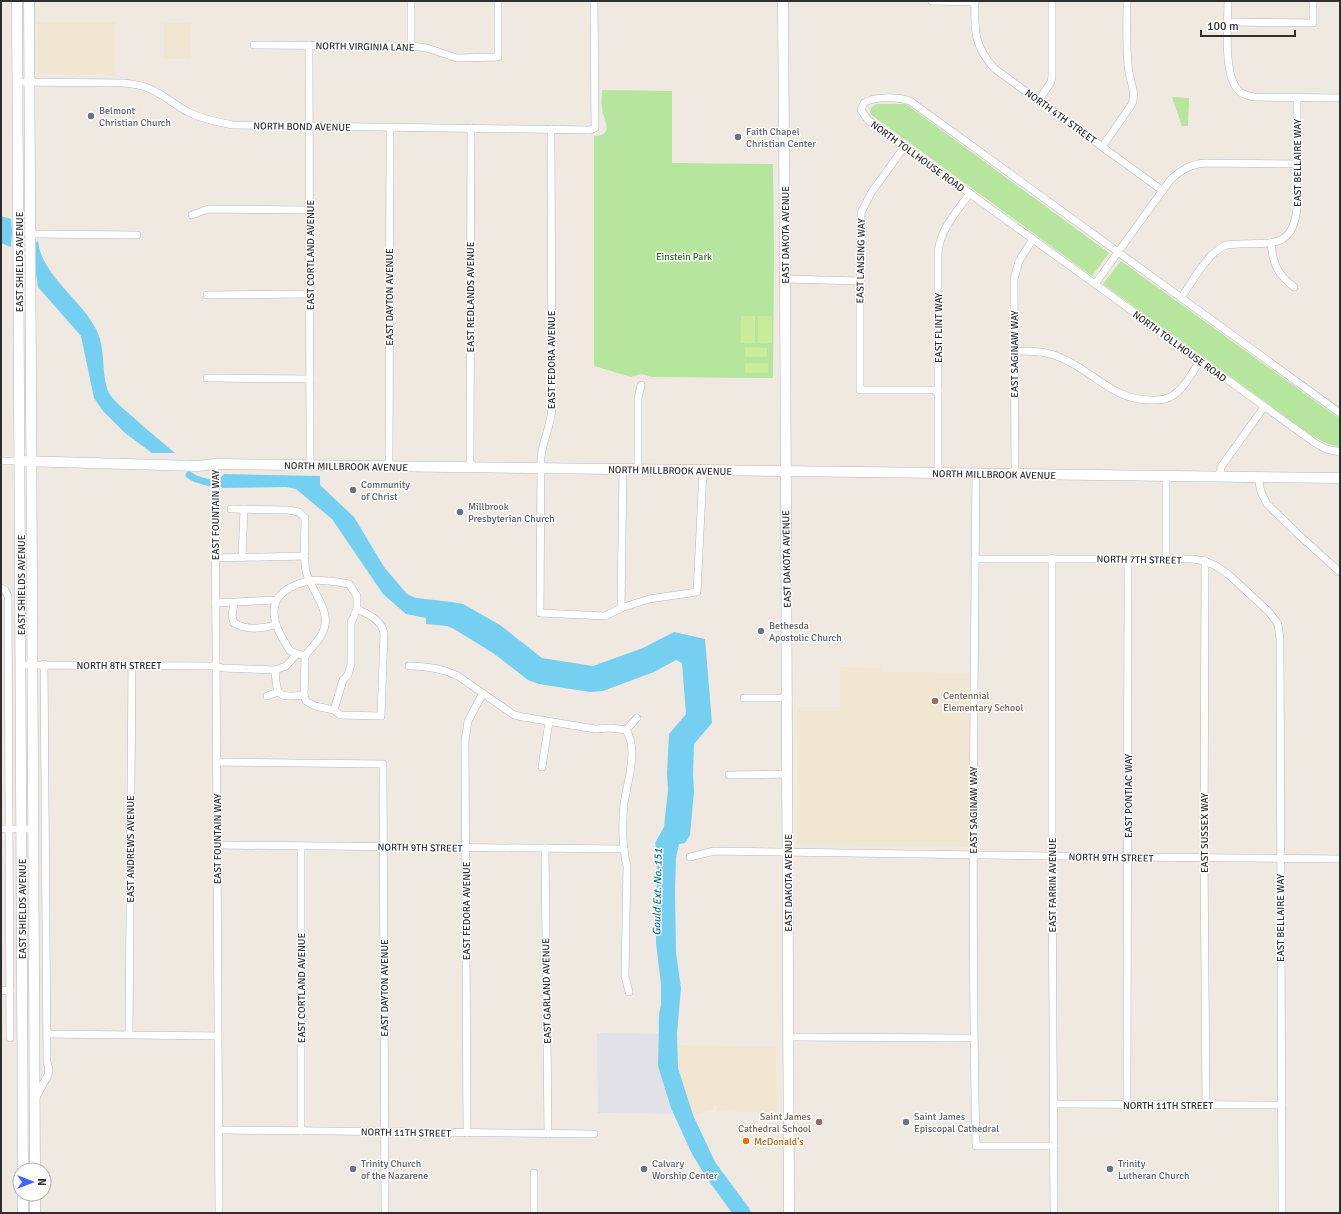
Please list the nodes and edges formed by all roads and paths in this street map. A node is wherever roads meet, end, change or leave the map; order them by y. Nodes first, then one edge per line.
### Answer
1 (18, 1) edge
2 (29, 1) edge
3 (411, 1) edge
4 (498, 1) edge
5 (594, 1) edge
6 (782, 1) edge
7 (932, 1) edge
8 (975, 1) edge
9 (1052, 1) edge
10 (1127, 1) edge
11 (1228, 1) edge
12 (1313, 1) edge
13 (1228, 22) junction
14 (254, 45) dead end
15 (309, 45) junction
16 (411, 46) junction
17 (18, 82) junction
18 (29, 82) junction
19 (1296, 98) junction
20 (1340, 98) edge
21 (1039, 100) junction
22 (310, 126) junction
23 (390, 128) junction
24 (471, 128) junction
25 (551, 129) junction
26 (905, 146) junction
27 (1102, 146) junction
28 (1297, 164) junction
29 (1163, 191) junction
30 (970, 193) junction
31 (18, 203) junction
32 (309, 210) junction
33 (192, 215) dead end
34 (30, 234) junction
35 (137, 235) dead end
36 (1033, 239) junction
37 (1271, 243) junction
38 (1118, 253) junction
39 (18, 255) junction
40 (786, 279) junction
41 (860, 281) junction
42 (1095, 284) junction
43 (1294, 287) dead end
44 (310, 294) junction
45 (207, 295) dead end
46 (1181, 298) junction
47 (30, 316) junction
48 (1014, 351) junction
49 (1200, 361) junction
50 (207, 378) dead end
51 (310, 379) junction
52 (641, 385) dead end
53 (938, 390) junction
54 (1264, 407) junction
55 (1340, 413) edge
56 (1340, 452) edge
57 (1, 461) edge
58 (20, 461) junction
59 (32, 461) junction
60 (215, 464) junction
61 (310, 465) junction
62 (389, 467) junction
63 (470, 467) junction
64 (541, 468) junction
65 (622, 469) junction
66 (638, 469) junction
67 (703, 471) junction
68 (786, 472) junction
69 (938, 473) junction
70 (976, 473) junction
71 (1015, 474) junction
72 (1166, 476) junction
73 (1219, 477) junction
74 (1258, 477) junction
75 (1340, 478) edge
76 (231, 509) dead end
77 (244, 509) junction
78 (305, 556) junction
79 (242, 557) junction
80 (216, 558) junction
81 (1052, 558) junction
82 (1128, 558) junction
83 (975, 559) junction
84 (1166, 559) junction
85 (1205, 561) junction
86 (1340, 572) edge
87 (309, 581) junction
88 (3, 589) edge
89 (276, 600) junction
90 (216, 603) junction
91 (234, 603) junction
92 (621, 608) junction
93 (357, 609) junction
94 (1278, 624) joint
95 (276, 625) junction
96 (297, 654) junction
97 (305, 656) junction
98 (44, 664) junction
99 (21, 665) junction
100 (33, 665) junction
101 (132, 665) junction
102 (216, 666) junction
103 (409, 666) dead end
104 (5, 667) edge
105 (275, 670) junction
106 (278, 692) junction
107 (483, 693) junction
108 (304, 695) junction
109 (267, 696) dead end
110 (744, 698) dead end
111 (788, 698) junction
112 (334, 710) junction
113 (637, 718) dead end
114 (549, 722) junction
115 (626, 730) junction
116 (5, 748) edge
117 (217, 762) junction
118 (542, 767) dead end
119 (787, 774) junction
120 (729, 775) dead end
121 (1, 829) edge
122 (9, 829) junction
123 (21, 829) junction
124 (33, 829) junction
125 (217, 845) junction
126 (301, 846) junction
127 (384, 847) junction
128 (466, 848) junction
129 (545, 848) junction
130 (624, 849) junction
131 (788, 852) junction
132 (973, 855) junction
133 (1052, 856) junction
134 (690, 857) dead end
135 (1128, 857) junction
136 (1204, 857) junction
137 (1280, 859) junction
138 (1340, 859) edge
139 (1, 910) edge
140 (10, 910) junction
141 (10, 990) junction
142 (1, 991) edge
143 (629, 992) dead end
144 (23, 994) junction
145 (47, 1034) junction
146 (129, 1034) junction
147 (218, 1036) junction
148 (788, 1037) junction
149 (10, 1038) dead end
150 (973, 1038) junction
151 (34, 1078) junction
152 (34, 1101) junction
153 (1054, 1104) junction
154 (1127, 1105) junction
155 (1206, 1105) junction
156 (1282, 1105) junction
157 (23, 1112) junction
158 (218, 1130) junction
159 (34, 1131) junction
160 (301, 1131) junction
161 (385, 1132) junction
162 (467, 1133) junction
163 (548, 1134) junction
164 (594, 1134) dead end
165 (1054, 1146) junction
166 (23, 1162) edge
167 (35, 1162) edge
168 (534, 1173) dead end
169 (23, 1202) edge
170 (35, 1202) edge
171 (23, 1213) edge
172 (35, 1213) edge
173 (219, 1213) edge
174 (385, 1213) edge
175 (534, 1213) edge
176 (789, 1213) edge
177 (1054, 1213) edge
178 (1282, 1213) edge

1 - 17 main road, EAST SHIELDS AVENUE
2 - 18 main road, EAST SHIELDS AVENUE
3 - 16 street
4 - 16 street, NORTH VIRGINIA LANE
5 - 25 street, NORTH BOND AVENUE
6 - 40 main road, EAST DAKOTA AVENUE
7 - 8 street
8 - 21 street, NORTH 4TH STREET
9 - 21 street
10 - 27 street
11 - 13 street
12 - 13 street
13 - 19 street
14 - 15 street, NORTH VIRGINIA LANE
15 - 16 street, NORTH VIRGINIA LANE
15 - 22 street, EAST CORTLAND AVENUE
17 - 18 street, NORTH BOND AVENUE
17 - 31 main road, EAST SHIELDS AVENUE
18 - 22 street, NORTH BOND AVENUE
18 - 34 main road, EAST SHIELDS AVENUE
19 - 20 street
19 - 28 street, EAST BELLAIRE WAY
21 - 27 street, NORTH 4TH STREET
22 - 23 street, NORTH BOND AVENUE
22 - 32 street, EAST CORTLAND AVENUE
23 - 24 street, NORTH BOND AVENUE
23 - 62 street, EAST DAYTON AVENUE
24 - 25 street, NORTH BOND AVENUE
24 - 63 street, EAST REDLANDS AVENUE
25 - 64 street, EAST FEDORA AVENUE
26 - 30 street, NORTH TOLLHOUSE ROAD
26 - 38 street, NORTH TOLLHOUSE ROAD
26 - 41 street, EAST LANSING WAY
27 - 29 street, NORTH 4TH STREET
28 - 29 street
28 - 37 street, EAST BELLAIRE WAY
29 - 38 street
30 - 36 street, NORTH TOLLHOUSE ROAD
30 - 53 street, EAST FLINT WAY
31 - 34 main road
31 - 39 main road, EAST SHIELDS AVENUE
32 - 33 street
32 - 44 street, EAST CORTLAND AVENUE
34 - 35 street
34 - 47 main road, EAST SHIELDS AVENUE
36 - 42 street, NORTH TOLLHOUSE ROAD
36 - 48 street, EAST SAGINAW WAY
37 - 43 street
37 - 46 street, EAST BELLAIRE WAY
38 - 42 street
38 - 46 street, NORTH TOLLHOUSE ROAD
39 - 47 main road
39 - 58 main road, EAST SHIELDS AVENUE
40 - 41 street
40 - 68 main road, EAST DAKOTA AVENUE
41 - 53 street, EAST LANSING WAY
42 - 49 street, NORTH TOLLHOUSE ROAD
44 - 45 street
44 - 51 street, EAST CORTLAND AVENUE
46 - 55 street, NORTH TOLLHOUSE ROAD
47 - 59 main road, EAST SHIELDS AVENUE
48 - 49 street
48 - 71 street, EAST SAGINAW WAY
49 - 54 street, NORTH TOLLHOUSE ROAD
50 - 51 street
51 - 61 street, EAST CORTLAND AVENUE
52 - 66 street
53 - 69 street, EAST FLINT WAY
54 - 56 street, NORTH TOLLHOUSE ROAD
54 - 73 street
57 - 58 street, NORTH MILLBROOK AVENUE
58 - 59 main road, NORTH MILLBROOK AVENUE
58 - 99 main road, EAST SHIELDS AVENUE
59 - 60 main road, NORTH MILLBROOK AVENUE
59 - 100 main road, EAST SHIELDS AVENUE
60 - 61 main road, NORTH MILLBROOK AVENUE
60 - 80 street, EAST FOUNTAIN WAY
61 - 62 main road, NORTH MILLBROOK AVENUE
62 - 63 main road, NORTH MILLBROOK AVENUE
63 - 64 main road, NORTH MILLBROOK AVENUE
64 - 65 main road, NORTH MILLBROOK AVENUE
64 - 92 street, EAST FEDORA AVENUE
65 - 66 main road, NORTH MILLBROOK AVENUE
65 - 92 street
66 - 67 main road, NORTH MILLBROOK AVENUE
67 - 68 main road, NORTH MILLBROOK AVENUE
67 - 92 street
68 - 69 main road, NORTH MILLBROOK AVENUE
68 - 111 main road, EAST DAKOTA AVENUE
69 - 70 main road, NORTH MILLBROOK AVENUE
70 - 71 main road, NORTH MILLBROOK AVENUE
70 - 83 street, EAST SAGINAW WAY
71 - 72 main road, NORTH MILLBROOK AVENUE
72 - 73 main road, NORTH MILLBROOK AVENUE
72 - 84 street
73 - 74 main road, NORTH MILLBROOK AVENUE
74 - 75 main road, NORTH MILLBROOK AVENUE
74 - 86 street
76 - 77 street
77 - 78 street
77 - 79 street
78 - 79 street
78 - 87 street
79 - 80 street
80 - 90 street, EAST FOUNTAIN WAY
81 - 82 street, NORTH 7TH STREET
81 - 83 street, NORTH 7TH STREET
81 - 133 street, EAST FARRIN AVENUE
82 - 84 street, NORTH 7TH STREET
82 - 135 street, EAST PONTIAC WAY
83 - 132 street, EAST SAGINAW WAY
84 - 85 street, NORTH 7TH STREET
85 - 94 street, NORTH 7TH STREET
85 - 136 street, EAST SUSSEX WAY
87 - 89 street
87 - 93 street
87 - 97 street
88 - 104 street
89 - 91 street
89 - 95 street
90 - 91 street
90 - 102 street, EAST FOUNTAIN WAY
91 - 95 street
93 - 112 street
93 - 112 street
94 - 137 street, EAST BELLAIRE WAY
95 - 96 street
96 - 97 street
96 - 105 street
97 - 108 street
98 - 100 street, NORTH 8TH STREET
98 - 101 street, NORTH 8TH STREET
98 - 145 street
99 - 100 street, NORTH 8TH STREET
99 - 123 main road, EAST SHIELDS AVENUE
100 - 124 main road, EAST SHIELDS AVENUE
101 - 102 street, NORTH 8TH STREET
101 - 146 street, EAST ANDREWS AVENUE
102 - 105 street, NORTH 8TH STREET
102 - 117 street, EAST FOUNTAIN WAY
103 - 107 street
104 - 116 street
105 - 106 street
106 - 108 street
106 - 109 street
107 - 114 street
107 - 128 street, EAST FEDORA AVENUE
108 - 112 street
110 - 111 street
111 - 119 main road, EAST DAKOTA AVENUE
113 - 115 street
114 - 115 street
114 - 118 street
115 - 130 street
116 - 122 street
117 - 125 street, EAST FOUNTAIN WAY
117 - 127 street, EAST DAYTON AVENUE
119 - 120 street
119 - 131 main road, EAST DAKOTA AVENUE
121 - 122 street
122 - 123 street
122 - 140 street
123 - 124 street
123 - 144 main road, EAST SHIELDS AVENUE
124 - 151 main road, EAST SHIELDS AVENUE
125 - 126 street, NORTH 9TH STREET
125 - 147 street, EAST FOUNTAIN WAY
126 - 127 street, NORTH 9TH STREET
126 - 160 street, EAST CORTLAND AVENUE
127 - 128 street, NORTH 9TH STREET
127 - 161 street, EAST DAYTON AVENUE
128 - 129 street, NORTH 9TH STREET
128 - 162 street, EAST FEDORA AVENUE
129 - 130 street, NORTH 9TH STREET
129 - 163 street, EAST GARLAND AVENUE
130 - 143 street
131 - 132 street, NORTH 9TH STREET
131 - 134 street, NORTH 9TH STREET
131 - 148 main road, EAST DAKOTA AVENUE
132 - 133 street, NORTH 9TH STREET
132 - 150 street, EAST SAGINAW WAY
133 - 135 street, NORTH 9TH STREET
133 - 153 street, EAST FARRIN AVENUE
135 - 136 street, NORTH 9TH STREET
135 - 154 street, EAST PONTIAC WAY
136 - 137 street, NORTH 9TH STREET
136 - 155 street, EAST SUSSEX WAY
137 - 138 street, NORTH 9TH STREET
137 - 156 street, EAST BELLAIRE WAY
139 - 140 street
140 - 141 street
141 - 142 street
141 - 149 street
144 - 151 main road
144 - 157 main road, EAST SHIELDS AVENUE
145 - 146 street
145 - 152 street
146 - 147 street
147 - 158 street, EAST FOUNTAIN WAY
148 - 150 street
148 - 176 main road, EAST DAKOTA AVENUE
150 - 165 street, EAST SAGINAW WAY
151 - 152 main road, EAST SHIELDS AVENUE
152 - 159 main road, EAST SHIELDS AVENUE
153 - 154 street, NORTH 11TH STREET
153 - 165 street, EAST FARRIN AVENUE
154 - 155 street, NORTH 11TH STREET
155 - 156 street, NORTH 11TH STREET
156 - 178 street, EAST BELLAIRE WAY
157 - 159 main road
157 - 166 main road, EAST SHIELDS AVENUE
158 - 160 street, NORTH 11TH STREET
158 - 173 street, EAST FOUNTAIN WAY
159 - 167 main road, EAST SHIELDS AVENUE
160 - 161 street, NORTH 11TH STREET
161 - 162 street, NORTH 11TH STREET
161 - 174 street, EAST DAYTON AVENUE
162 - 163 street, NORTH 11TH STREET
163 - 164 street, NORTH 11TH STREET
165 - 177 street, EAST FARRIN AVENUE
168 - 175 street
169 - 171 main road
170 - 172 main road

